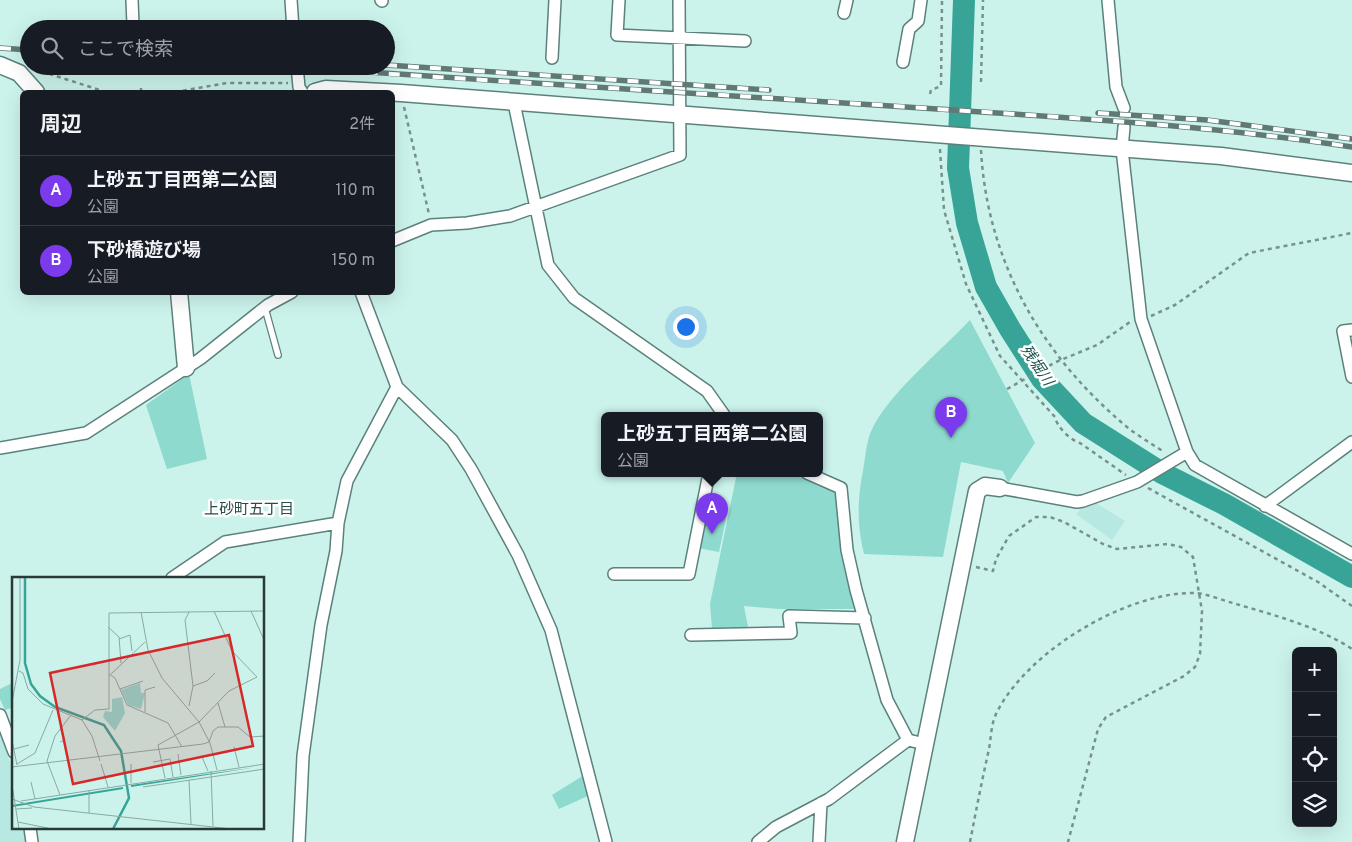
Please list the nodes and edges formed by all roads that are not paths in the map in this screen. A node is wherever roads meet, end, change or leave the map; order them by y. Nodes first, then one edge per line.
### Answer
1 (132, 0) edge
2 (291, 0) edge
3 (555, 0) edge
4 (619, 0) edge
5 (679, 0) edge
6 (846, 0) edge
7 (921, 0) edge
8 (1108, 0) edge
9 (844, 13) dead end
10 (133, 20) edge
11 (292, 20) edge
12 (680, 38) junction
13 (745, 42) dead end
14 (552, 58) dead end
15 (903, 62) dead end
16 (0, 65) edge
17 (298, 75) edge
18 (34, 90) edge
19 (301, 90) edge
20 (322, 90) edge
21 (345, 90) edge
22 (395, 93) edge
23 (514, 103) junction
24 (1124, 108) tunnel mouth
25 (680, 115) junction
26 (1124, 127) tunnel mouth
27 (1122, 149) junction
28 (1352, 173) edge
29 (536, 207) junction
30 (395, 240) edge
31 (179, 295) edge
32 (287, 295) edge
33 (362, 295) edge
34 (265, 308) junction
35 (1352, 330) edge
36 (278, 355) dead end
37 (186, 368) junction
38 (1352, 377) edge
39 (397, 387) junction
40 (721, 412) edge
41 (1352, 442) edge
42 (0, 448) edge
43 (1187, 452) junction
44 (708, 477) edge
45 (816, 477) edge
46 (1000, 488) joint
47 (1265, 506) junction
48 (338, 523) junction
49 (1352, 554) edge
50 (614, 574) dead end
51 (173, 577) edge
52 (865, 618) junction
53 (691, 635) dead end
54 (0, 715) edge
55 (908, 740) junction
56 (925, 744) junction
57 (12, 747) edge
58 (821, 803) junction
59 (300, 842) edge
60 (606, 842) edge
61 (758, 842) edge
62 (820, 842) edge
63 (905, 842) edge

1 - 10 street
2 - 11 street
3 - 14 street
4 - 12 street
5 - 12 street
6 - 9 street
7 - 15 street
8 - 24 street
12 - 13 street
12 - 25 street
16 - 18 street
17 - 19 street
20 - 21 street
22 - 23 street
23 - 25 street
23 - 29 street
25 - 27 street
25 - 29 street
26 - 27 street
27 - 28 street
27 - 43 street
29 - 30 street
29 - 40 street
31 - 37 street
32 - 34 street
33 - 39 street
34 - 36 lane
34 - 37 street
35 - 38 street
37 - 42 street
39 - 48 street
39 - 60 street
41 - 47 street
43 - 46 street
43 - 47 street
44 - 50 street
45 - 52 street
46 - 56 street
47 - 49 street
48 - 51 street
48 - 59 street
52 - 53 street
52 - 55 street
54 - 57 street
55 - 56 street
55 - 58 street
56 - 63 street
58 - 61 street
58 - 62 street

